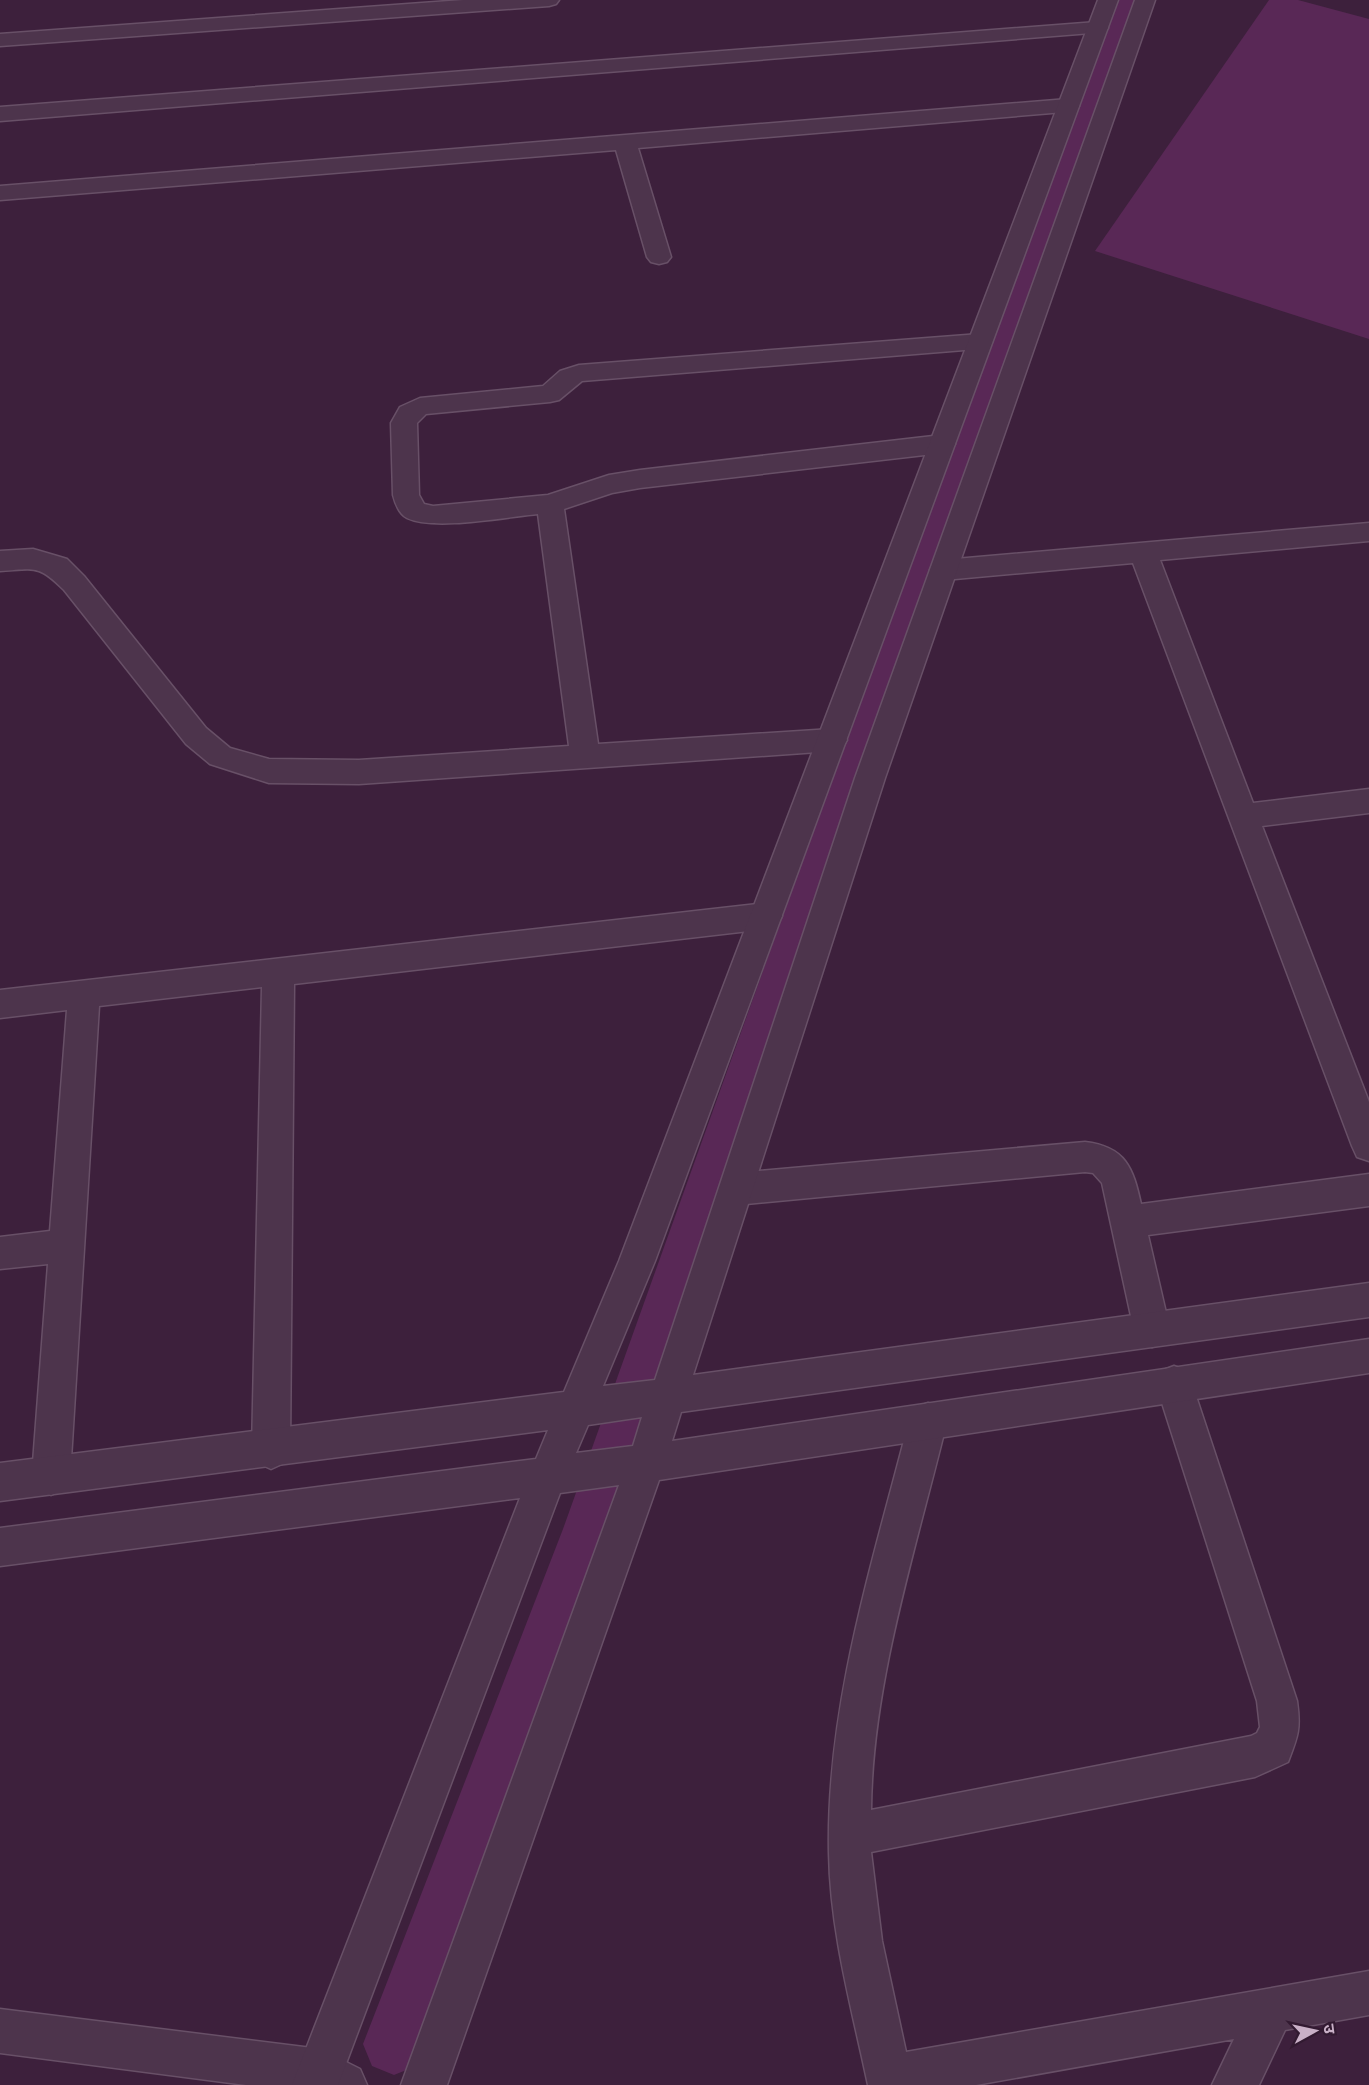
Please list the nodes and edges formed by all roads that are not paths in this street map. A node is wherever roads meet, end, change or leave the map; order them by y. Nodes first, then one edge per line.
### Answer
1 (549, 0) edge
2 (1145, 0) edge
3 (1102, 14) edge
4 (0, 40) edge
5 (1068, 106) junction
6 (0, 114) edge
7 (625, 142) junction
8 (0, 193) edge
9 (659, 257) dead end
10 (980, 342) junction
11 (942, 444) junction
12 (550, 504) junction
13 (1369, 532) edge
14 (1143, 553) junction
15 (0, 561) edge
16 (944, 570) junction
17 (832, 740) junction
18 (585, 757) junction
19 (1369, 801) edge
20 (1244, 816) junction
21 (766, 916) junction
22 (278, 972) junction
23 (84, 994) junction
24 (0, 1004) edge
25 (1369, 1146) edge
26 (736, 1189) junction
27 (1369, 1190) edge
28 (1128, 1222) junction
29 (67, 1245) junction
30 (0, 1253) edge
31 (1369, 1300) edge
32 (1152, 1330) junction
33 (1369, 1356) edge
34 (1174, 1384) junction
35 (668, 1397) junction
36 (575, 1409) junction
37 (928, 1421) junction
38 (271, 1450) junction
39 (646, 1463) junction
40 (548, 1475) junction
41 (51, 1476) junction
42 (0, 1482) edge
43 (0, 1547) edge
44 (851, 1835) junction
45 (1369, 1993) edge
46 (1271, 2010) junction
47 (0, 2031) edge
48 (326, 2081) edge
49 (890, 2081) edge
50 (424, 2085) edge
51 (1235, 2085) edge

1 - 4 street
2 - 16 street
3 - 5 street
3 - 6 street
5 - 7 street
5 - 10 street
7 - 8 street
7 - 9 street
10 - 11 street
10 - 12 street
11 - 12 street
11 - 17 street
12 - 18 street
13 - 14 street
14 - 16 street
14 - 20 street
15 - 18 street
16 - 26 street
17 - 18 street
17 - 21 street
19 - 20 street
20 - 25 street
21 - 22 street
21 - 36 street
22 - 23 street
22 - 38 street
23 - 24 street
23 - 29 street
26 - 28 street
26 - 35 street
27 - 28 street
28 - 32 street
29 - 30 street
29 - 41 street
31 - 32 street
32 - 35 street
33 - 34 street
34 - 37 street
34 - 44 street
35 - 36 street
35 - 39 street
36 - 38 street
36 - 40 street
37 - 39 street
37 - 44 street
38 - 41 street
39 - 40 street
39 - 50 street
40 - 43 street
40 - 48 street
41 - 42 street
44 - 49 street
45 - 46 street
46 - 49 street
46 - 51 street
47 - 48 street

